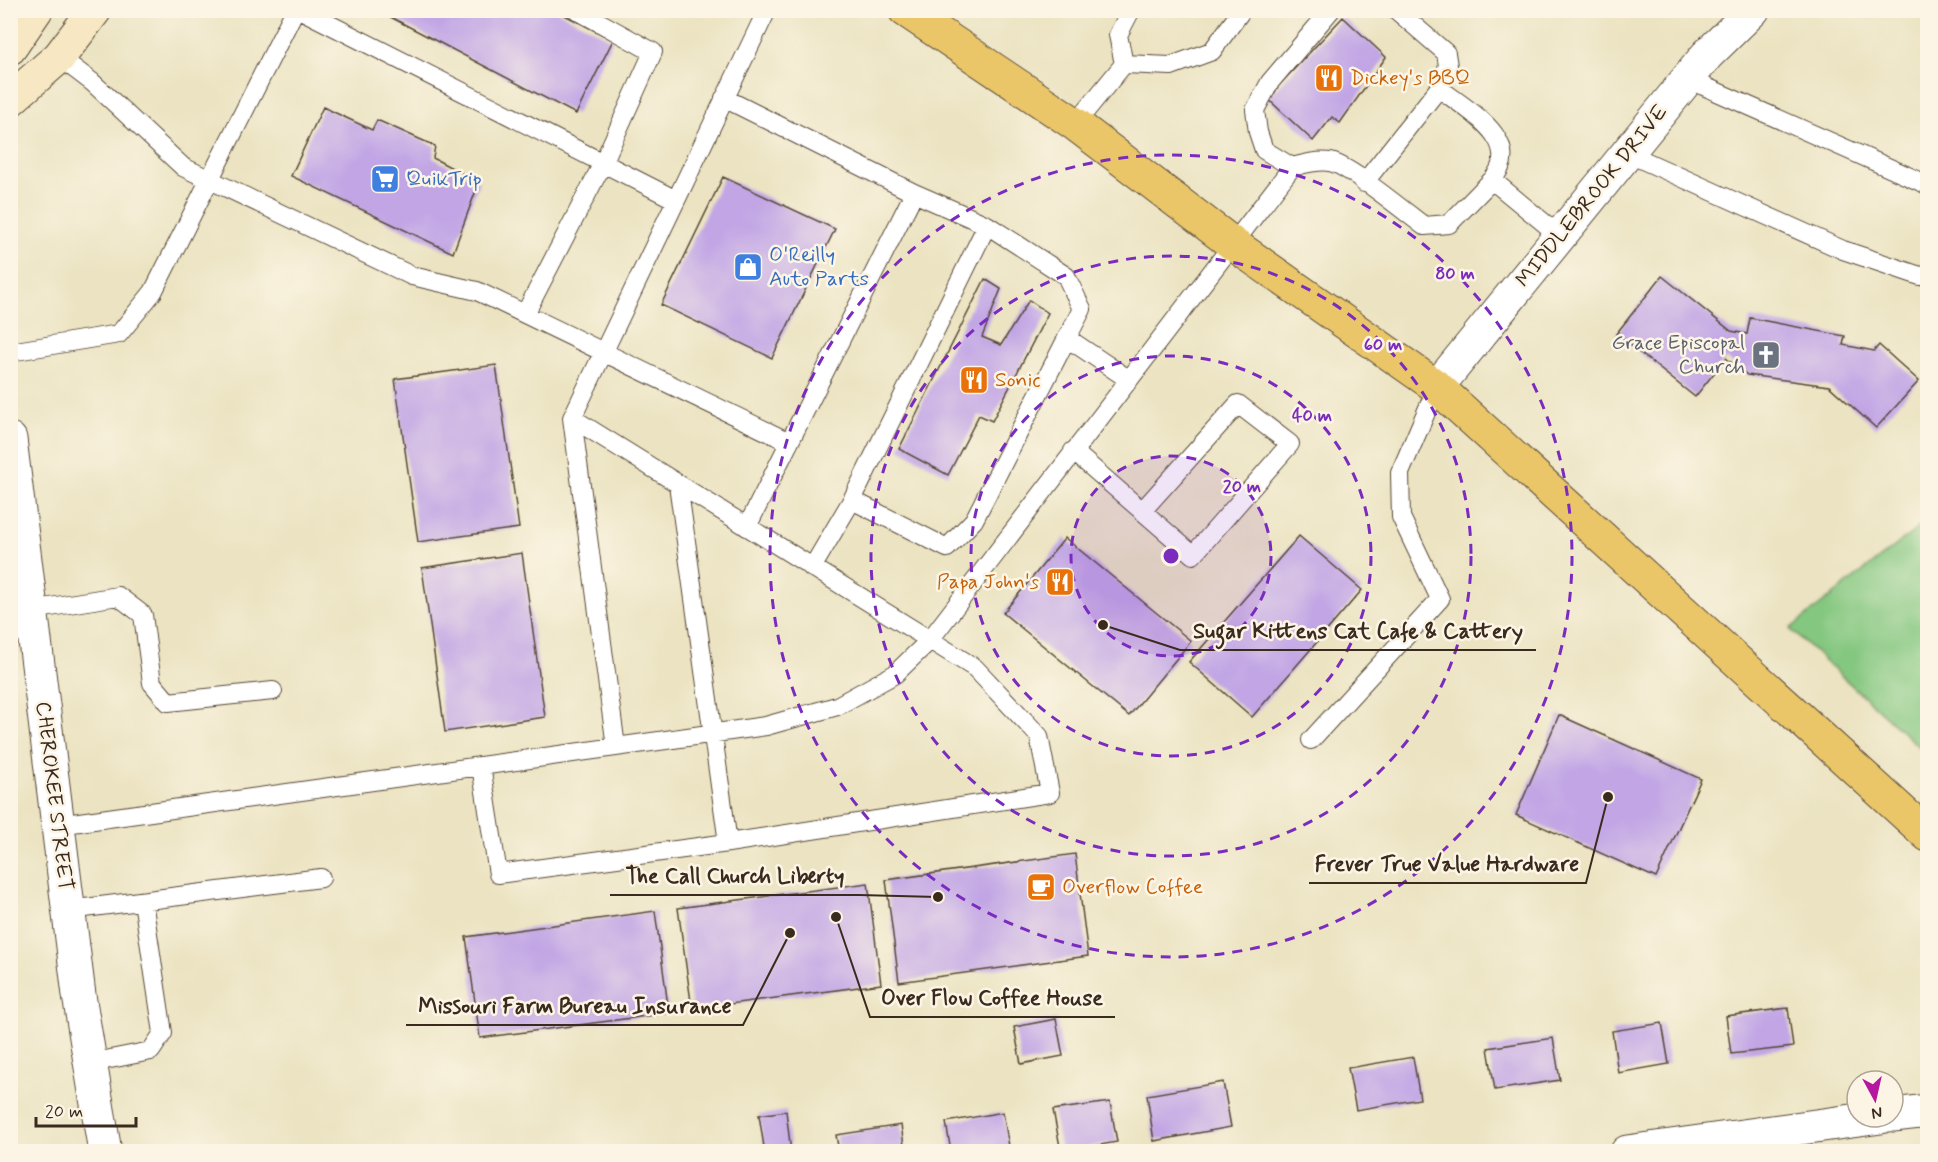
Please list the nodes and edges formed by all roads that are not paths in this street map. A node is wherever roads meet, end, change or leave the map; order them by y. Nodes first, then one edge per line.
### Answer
1 (36, 10) edge
2 (95, 10) edge
3 (295, 10) edge
4 (301, 10) edge
5 (577, 10) edge
6 (767, 10) edge
7 (905, 10) edge
8 (1131, 10) edge
9 (1242, 10) edge
10 (1331, 10) edge
11 (1396, 10) edge
12 (1753, 10) edge
13 (10, 48) edge
14 (59, 57) junction
15 (1124, 64) junction
16 (1688, 79) junction
17 (1439, 88) junction
18 (724, 98) junction
19 (10, 100) edge
20 (1075, 124) junction
21 (1627, 153) junction
22 (603, 163) junction
23 (1292, 167) junction
24 (210, 180) junction
25 (1492, 180) junction
26 (1364, 183) junction
27 (1928, 185) edge
28 (914, 193) junction
29 (676, 200) junction
30 (987, 225) junction
31 (1560, 236) junction
32 (1233, 244) junction
33 (1928, 275) edge
34 (525, 314) junction
35 (1067, 338) junction
36 (10, 352) edge
37 (603, 352) junction
38 (1128, 379) junction
39 (1437, 387) junction
40 (572, 418) junction
41 (10, 439) edge
42 (789, 442) junction
43 (1073, 451) junction
44 (678, 484) junction
45 (852, 500) junction
46 (1142, 511) junction
47 (747, 527) junction
48 (812, 568) junction
49 (32, 610) junction
50 (929, 640) junction
51 (273, 691) dead end
52 (713, 734) junction
53 (1311, 740) dead end
54 (616, 747) junction
55 (481, 766) junction
56 (58, 825) junction
57 (1928, 835) edge
58 (728, 843) junction
59 (321, 878) dead end
60 (143, 901) junction
61 (69, 910) junction
62 (90, 1063) junction
63 (1928, 1111) edge
64 (1905, 1114) edge
65 (1845, 1122) edge
66 (105, 1152) edge
67 (1627, 1152) edge

1 - 13 main road
2 - 14 main road
3 - 24 lane
4 - 22 lane
5 - 22 lane
6 - 18 lane
7 - 20 highway
8 - 15 lane
9 - 15 lane
10 - 23 lane
11 - 17 lane
12 - 16 street, MIDDLEBROOK DRIVE
14 - 19 main road
14 - 24 lane
15 - 20 lane
16 - 21 street, MIDDLEBROOK DRIVE
16 - 27 lane
17 - 25 lane
17 - 26 lane
18 - 28 lane
18 - 29 lane
20 - 32 highway
21 - 31 street, MIDDLEBROOK DRIVE
21 - 33 lane
22 - 29 lane
22 - 34 lane
23 - 26 lane
23 - 32 lane
24 - 34 lane
24 - 36 lane
25 - 26 lane
25 - 31 lane
28 - 30 lane
28 - 42 lane
29 - 37 lane
30 - 35 lane
30 - 45 lane
31 - 39 street, MIDDLEBROOK DRIVE
32 - 38 lane
32 - 39 highway
34 - 37 lane
35 - 38 lane
35 - 45 lane
37 - 40 lane
37 - 42 lane
38 - 43 lane
39 - 53 lane
39 - 57 highway
40 - 44 lane
40 - 54 lane
41 - 49 street, CHEROKEE STREET
42 - 47 lane
43 - 46 lane
43 - 50 lane
44 - 47 lane
44 - 52 lane
45 - 48 lane
46 - 46 lane
47 - 48 lane
48 - 50 lane
49 - 51 lane
49 - 56 street, CHEROKEE STREET
50 - 52 lane
50 - 58 lane
52 - 54 lane
52 - 58 lane
54 - 55 lane
55 - 56 lane
55 - 58 lane
56 - 61 street, CHEROKEE STREET
59 - 60 lane
60 - 61 lane
60 - 62 lane
61 - 62 street, CHEROKEE STREET
62 - 66 street, CHEROKEE STREET
63 - 64 street
65 - 67 street

